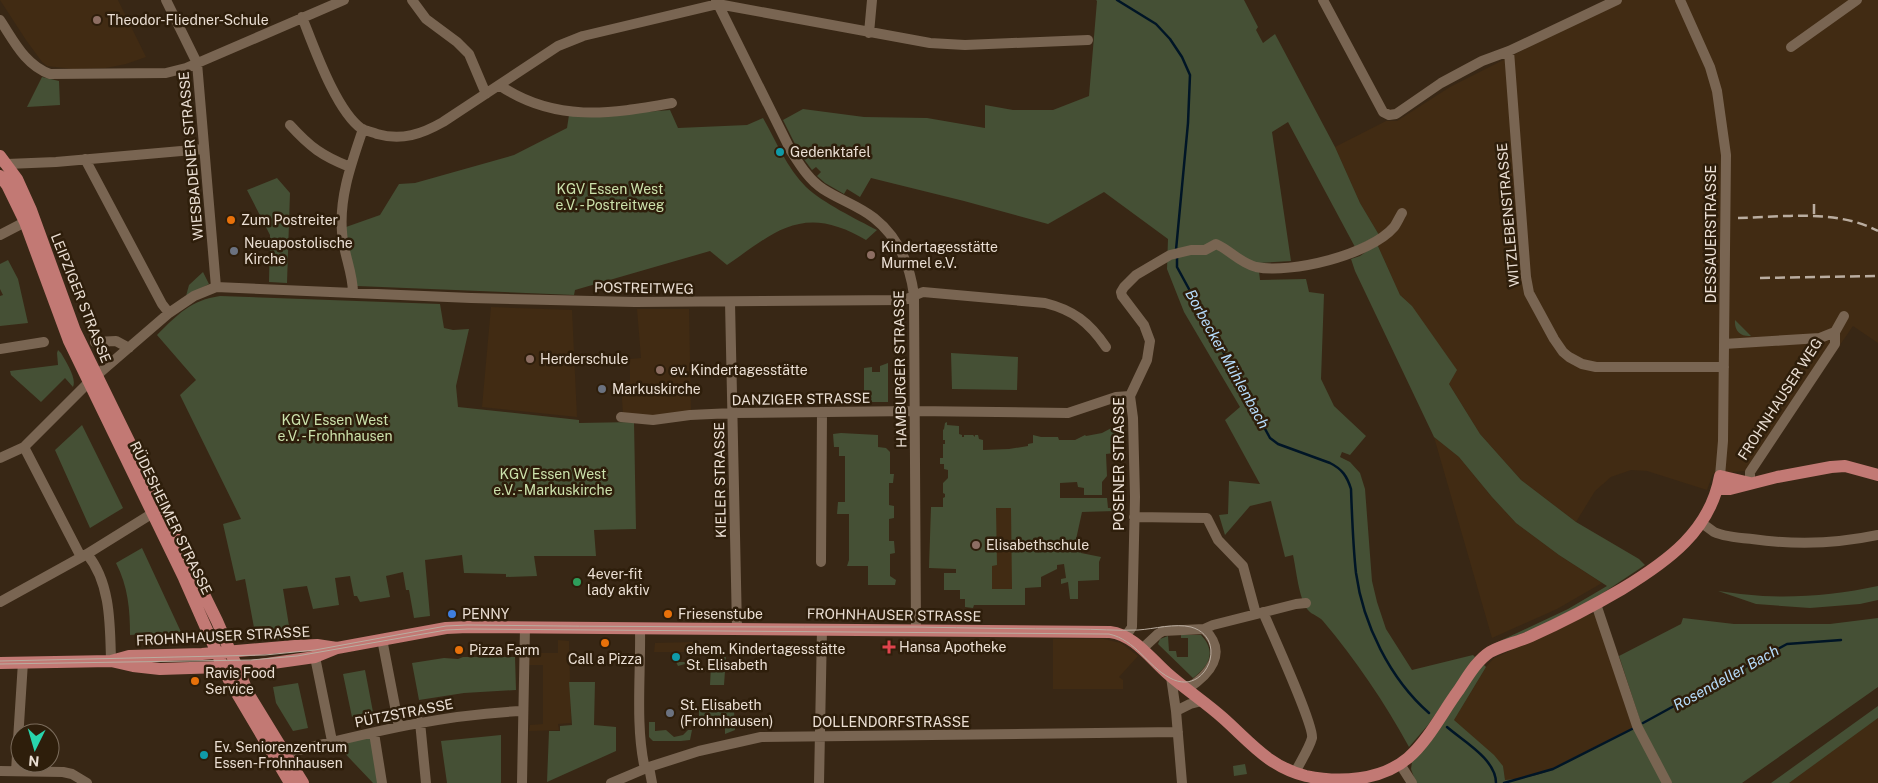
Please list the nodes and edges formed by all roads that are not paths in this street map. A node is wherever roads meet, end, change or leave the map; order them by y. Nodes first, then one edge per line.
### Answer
1 (166, 0) edge
2 (344, 0) edge
3 (412, 0) edge
4 (872, 0) edge
5 (1323, 0) edge
6 (1617, 0) edge
7 (1680, 0) edge
8 (1857, 0) edge
9 (717, 2) edge
10 (302, 17) junction
11 (0, 20) edge
12 (869, 33) junction
13 (1088, 40) dead end
14 (1791, 46) dead end
15 (1509, 51) junction
16 (196, 64) junction
17 (499, 84) junction
18 (486, 94) junction
19 (672, 103) dead end
20 (290, 125) dead end
21 (363, 129) junction
22 (204, 149) junction
23 (85, 159) junction
24 (2, 161) edge
25 (350, 166) junction
26 (0, 176) edge
27 (1402, 213) dead end
28 (25, 222) junction
29 (0, 235) edge
30 (216, 287) junction
31 (352, 293) junction
32 (914, 295) junction
33 (730, 302) junction
34 (170, 313) junction
35 (1844, 316) dead end
36 (1835, 332) junction
37 (44, 342) dead end
38 (95, 342) dead end
39 (1724, 344) junction
40 (1106, 347) dead end
41 (129, 348) junction
42 (0, 349) edge
43 (1724, 367) junction
44 (92, 379) junction
45 (1130, 396) junction
46 (914, 411) junction
47 (822, 412) junction
48 (733, 413) junction
49 (621, 418) dead end
50 (24, 447) junction
51 (0, 458) edge
52 (1878, 475) edge
53 (1719, 482) junction
54 (1750, 483) junction
55 (153, 513) junction
56 (1134, 517) junction
57 (1701, 524) junction
58 (1878, 535) edge
59 (84, 555) junction
60 (821, 562) dead end
61 (0, 602) edge
62 (1306, 603) dead end
63 (1596, 604) junction
64 (1260, 613) junction
65 (525, 627) junction
66 (640, 628) junction
67 (737, 628) junction
68 (822, 629) junction
69 (1204, 629) junction
70 (916, 630) junction
71 (1125, 637) junction
72 (382, 640) junction
73 (337, 648) junction
74 (1142, 649) junction
75 (223, 651) junction
76 (315, 657) junction
77 (111, 660) junction
78 (23, 662) junction
79 (0, 663) edge
80 (237, 667) junction
81 (223, 668) junction
82 (1171, 677) junction
83 (1187, 689) junction
84 (1202, 701) junction
85 (523, 711) junction
86 (1176, 711) junction
87 (420, 722) junction
88 (19, 723) edge
89 (399, 727) junction
90 (1178, 732) junction
91 (374, 733) junction
92 (819, 736) junction
93 (332, 742) junction
94 (291, 752) dead end
95 (1400, 764) junction
96 (647, 768) junction
97 (60, 772) edge
98 (1294, 773) junction
99 (1333, 782) edge
100 (87, 783) edge
101 (290, 783) edge
102 (303, 783) edge
103 (382, 783) edge
104 (426, 783) edge
105 (522, 783) edge
106 (611, 783) edge
107 (652, 783) edge
108 (818, 783) edge
109 (1182, 783) edge
110 (1412, 783) edge
111 (1667, 783) edge

1 - 16 street, WIESBADENER STRASSE
2 - 10 street
3 - 18 street
4 - 12 street
5 - 15 street
6 - 15 street
7 - 39 street, DESSAUERSTRASSE
8 - 14 street
9 - 12 street
9 - 17 street
9 - 32 street, HAMBURGER STRASSE
10 - 16 street
10 - 21 street
11 - 16 street
12 - 13 street
15 - 43 street, WITZLEBENSTRASSE
16 - 22 street, WIESBADENER STRASSE
17 - 18 street
17 - 19 street
18 - 21 street
20 - 25 street
21 - 25 street
22 - 23 street
22 - 30 street, WIESBADENER STRASSE
23 - 24 street
23 - 34 street
24 - 44 main road, LEIPZIGER STRASSE
25 - 31 street
26 - 28 main road, LEIPZIGER STRASSE
27 - 45 street, POSENER STRASSE
28 - 29 street
28 - 44 main road, LEIPZIGER STRASSE
30 - 31 street, POSTREITWEG
30 - 34 street, POSTREITWEG
31 - 33 street, POSTREITWEG
32 - 33 street, POSTREITWEG
32 - 40 street, POSTREITWEG
32 - 46 street, HAMBURGER STRASSE
33 - 48 street, KIELER STRASSE
34 - 41 street, POSTREITWEG
35 - 36 street, FROHNHAUSER WEG
36 - 39 street
36 - 54 street, FROHNHAUSER WEG
37 - 42 street
38 - 41 street
39 - 43 street, DESSAUERSTRASSE
41 - 44 street, POSTREITWEG
43 - 53 street, DESSAUERSTRASSE
44 - 50 street, POSTREITWEG
44 - 55 main road, RÜDESHEIMER STRASSE
44 - 75 main road, RÜDESHEIMER STRASSE
45 - 46 street, DANZIGER STRASSE
45 - 56 street, POSENER STRASSE
46 - 47 street, DANZIGER STRASSE
46 - 70 street, HAMBURGER STRASSE
47 - 48 street, DANZIGER STRASSE
47 - 60 street
48 - 49 street, DANZIGER STRASSE
48 - 67 street, KIELER STRASSE
50 - 51 street
50 - 59 street
52 - 54 main road, FROHNHAUSER WEG
53 - 54 main road, FROHNHAUSER WEG
53 - 57 main road
55 - 59 street
55 - 75 main road, RÜDESHEIMER STRASSE
56 - 64 street
56 - 71 street, POSENER STRASSE
57 - 58 street
57 - 63 main road
59 - 61 street
59 - 77 street
62 - 64 street
63 - 95 main road
63 - 111 street
64 - 69 street
64 - 98 street
65 - 66 main road, FROHNHAUSER STRASSE
65 - 72 main road, FROHNHAUSER STRASSE
65 - 85 street
66 - 67 main road, FROHNHAUSER STRASSE
66 - 96 street
67 - 68 main road, FROHNHAUSER STRASSE
68 - 70 main road, FROHNHAUSER STRASSE
68 - 92 street
69 - 74 street
69 - 83 street
70 - 71 main road, FROHNHAUSER STRASSE
71 - 74 main road, FROHNHAUSER STRASSE
72 - 73 main road, FROHNHAUSER STRASSE
72 - 89 street
73 - 75 main road, FROHNHAUSER STRASSE
73 - 76 main road, FROHNHAUSER STRASSE
74 - 82 main road, FROHNHAUSER STRASSE
75 - 77 main road, FROHNHAUSER STRASSE
75 - 80 main road
75 - 81 main road, RÜDESHEIMER STRASSE
76 - 80 main road, FROHNHAUSER STRASSE
76 - 93 street
77 - 78 main road, FROHNHAUSER STRASSE
77 - 81 main road, FROHNHAUSER STRASSE
78 - 79 main road, FROHNHAUSER STRASSE
78 - 88 street
80 - 81 main road, FROHNHAUSER STRASSE
80 - 102 main road
81 - 101 main road, RÜDESHEIMER STRASSE
82 - 83 main road, FROHNHAUSER STRASSE
82 - 86 street
83 - 84 main road, FROHNHAUSER STRASSE
84 - 86 street
84 - 98 main road, FROHNHAUSER STRASSE
85 - 87 street, PÜTZSTRASSE
85 - 105 street
86 - 90 street
87 - 89 street, PÜTZSTRASSE
87 - 104 street
89 - 91 street, PÜTZSTRASSE
90 - 92 street, DOLLENDORFSTRASSE
90 - 109 street
91 - 93 street, PÜTZSTRASSE
91 - 103 street
92 - 96 street, DOLLENDORFSTRASSE
92 - 108 street
93 - 94 street, PÜTZSTRASSE
95 - 99 main road, FROHNHAUSER STRASSE
95 - 110 street
96 - 106 street, DOLLENDORFSTRASSE
96 - 107 street
97 - 100 street
98 - 99 main road, FROHNHAUSER STRASSE

